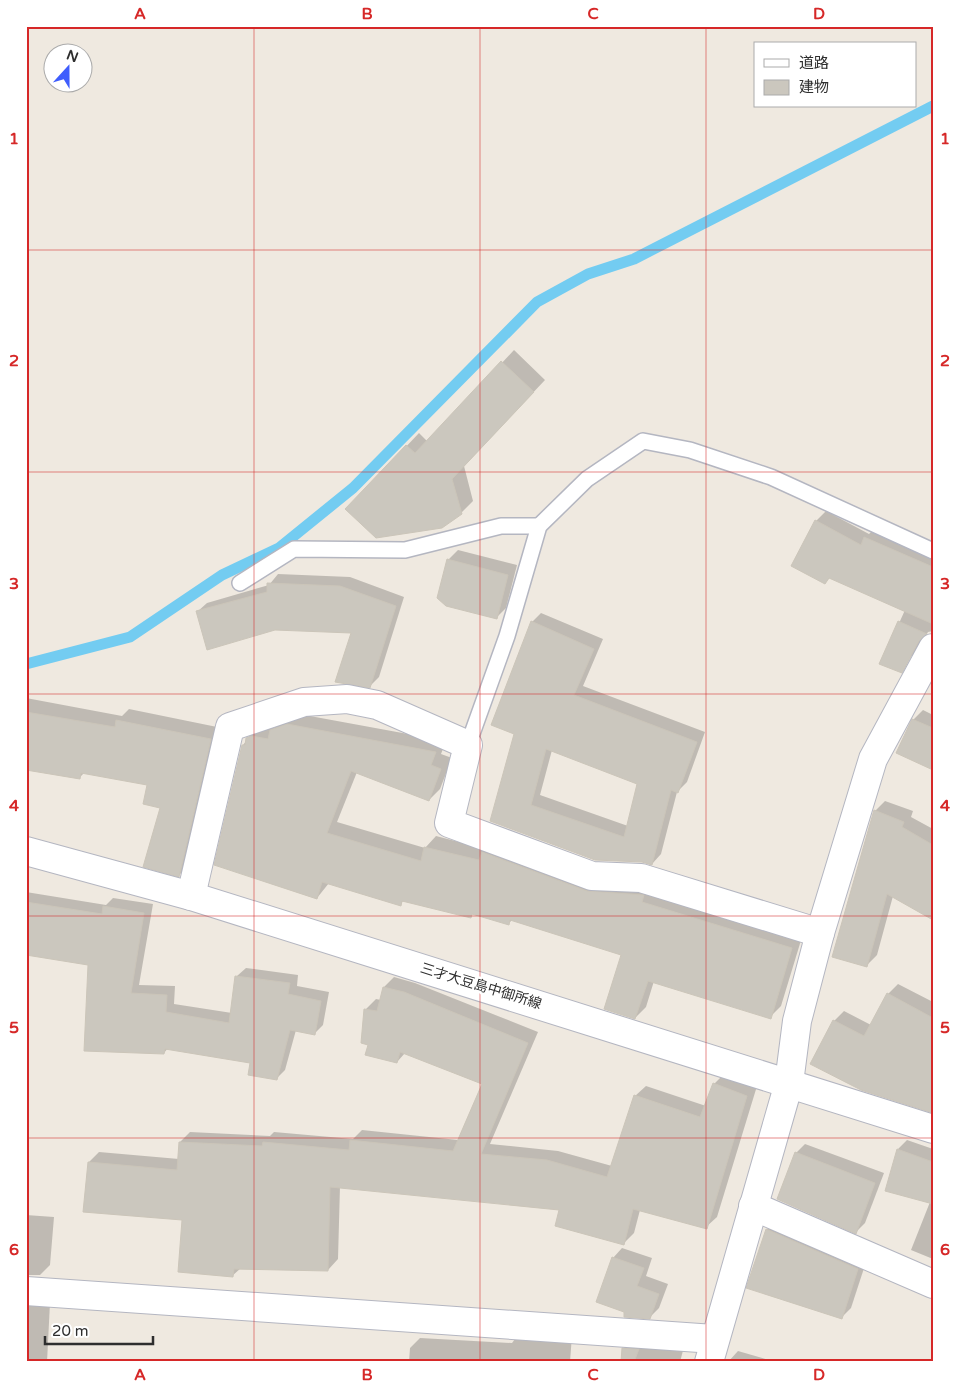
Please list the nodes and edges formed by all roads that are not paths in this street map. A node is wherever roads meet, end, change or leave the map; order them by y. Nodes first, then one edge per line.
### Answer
1 (539, 526) junction
2 (933, 551) edge
3 (240, 583) dead end
4 (933, 648) edge
5 (468, 745) junction
6 (26, 851) edge
7 (191, 896) junction
8 (820, 934) junction
9 (789, 1083) junction
10 (933, 1129) edge
11 (753, 1206) junction
12 (933, 1284) edge
13 (26, 1292) edge
14 (711, 1351) edge

1 - 2 lane
1 - 3 lane
1 - 5 lane
4 - 8 street
5 - 7 street
5 - 8 street
6 - 7 street, 三才大豆島中御所線
7 - 9 street, 三才大豆島中御所線
8 - 9 street
9 - 10 street, 三才大豆島中御所線
9 - 11 street
11 - 12 street
11 - 14 street
13 - 14 street

